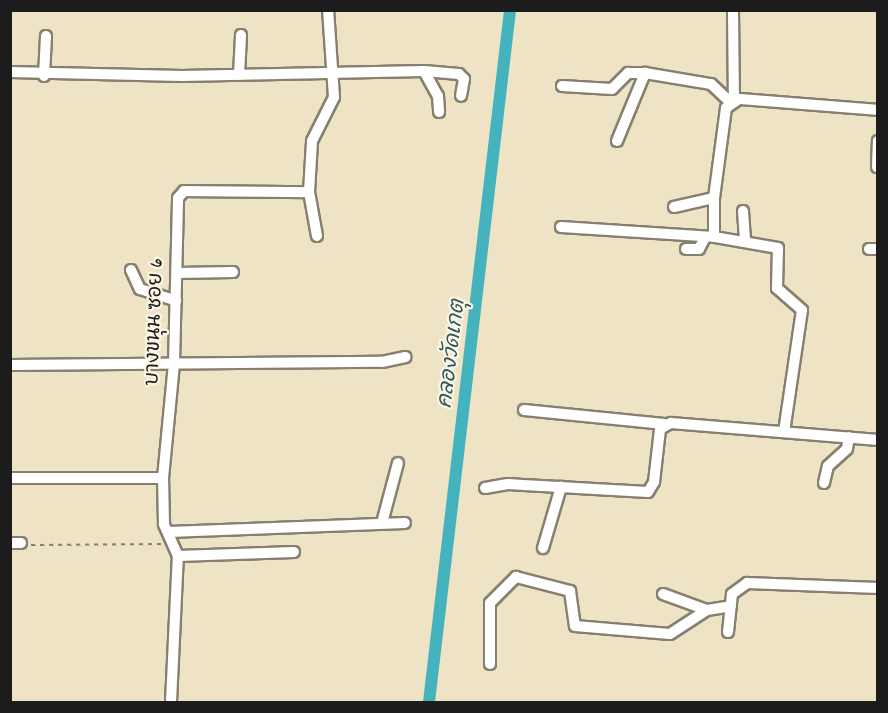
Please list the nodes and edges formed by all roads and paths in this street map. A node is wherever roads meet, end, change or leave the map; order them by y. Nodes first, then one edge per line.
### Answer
1 (328, 10) edge
2 (733, 10) edge
3 (241, 35) dead end
4 (46, 36) dead end
5 (424, 71) junction
6 (10, 72) edge
7 (645, 73) junction
8 (332, 74) junction
9 (239, 75) junction
10 (44, 76) junction
11 (562, 86) dead end
12 (461, 96) dead end
13 (732, 101) junction
14 (878, 110) edge
15 (439, 112) dead end
16 (617, 141) dead end
17 (878, 141) edge
18 (877, 167) edge
19 (309, 192) junction
20 (714, 198) junction
21 (674, 207) dead end
22 (743, 211) dead end
23 (561, 227) dead end
24 (317, 236) dead end
25 (710, 237) junction
26 (745, 240) junction
27 (686, 249) dead end
28 (131, 270) dead end
29 (233, 272) dead end
30 (177, 273) junction
31 (176, 301) junction
32 (405, 357) dead end
33 (174, 362) junction
34 (10, 365) edge
35 (524, 410) dead end
36 (664, 424) junction
37 (784, 432) junction
38 (849, 437) junction
39 (878, 440) edge
40 (398, 463) dead end
41 (10, 478) edge
42 (163, 478) junction
43 (824, 483) dead end
44 (561, 487) junction
45 (485, 488) dead end
46 (382, 523) junction
47 (405, 523) dead end
48 (169, 532) junction
49 (16, 543) edge
50 (175, 544) junction
51 (543, 548) dead end
52 (294, 552) dead end
53 (178, 556) junction
54 (878, 588) edge
55 (663, 594) dead end
56 (730, 606) junction
57 (707, 610) junction
58 (728, 632) dead end
59 (490, 664) dead end
60 (171, 702) edge

1 - 8 street
2 - 13 street
3 - 9 street
4 - 10 street
5 - 8 street
5 - 12 street
5 - 15 street
6 - 10 street
7 - 11 street
7 - 13 street
7 - 16 street
8 - 9 street
8 - 19 street
9 - 10 street
13 - 14 street
13 - 20 street
17 - 18 street
19 - 24 street
19 - 30 street, บางขนุน ซอย 6
20 - 21 street
20 - 25 street
22 - 26 street
23 - 25 street
25 - 26 street
25 - 27 street
26 - 37 street
28 - 31 street
29 - 30 street
30 - 31 street, บางขนุน ซอย 6
31 - 33 street, บางขนุน ซอย 6
32 - 33 street
33 - 34 street
33 - 42 street, บางขนุน ซอย 6
35 - 36 street
36 - 37 street
36 - 44 street
37 - 38 street
38 - 39 street
38 - 43 street
40 - 46 street
41 - 42 street
42 - 48 street, บางขนุน ซอย 6
44 - 45 street
44 - 51 street
46 - 47 street
46 - 48 street
48 - 50 street, บางขนุน ซอย 6
49 - 50 path
50 - 53 street, บางขนุน ซอย 6
52 - 53 street
53 - 60 street, บางขนุน ซอย 6
54 - 56 street
55 - 57 street
56 - 57 street
56 - 58 street
57 - 59 street

